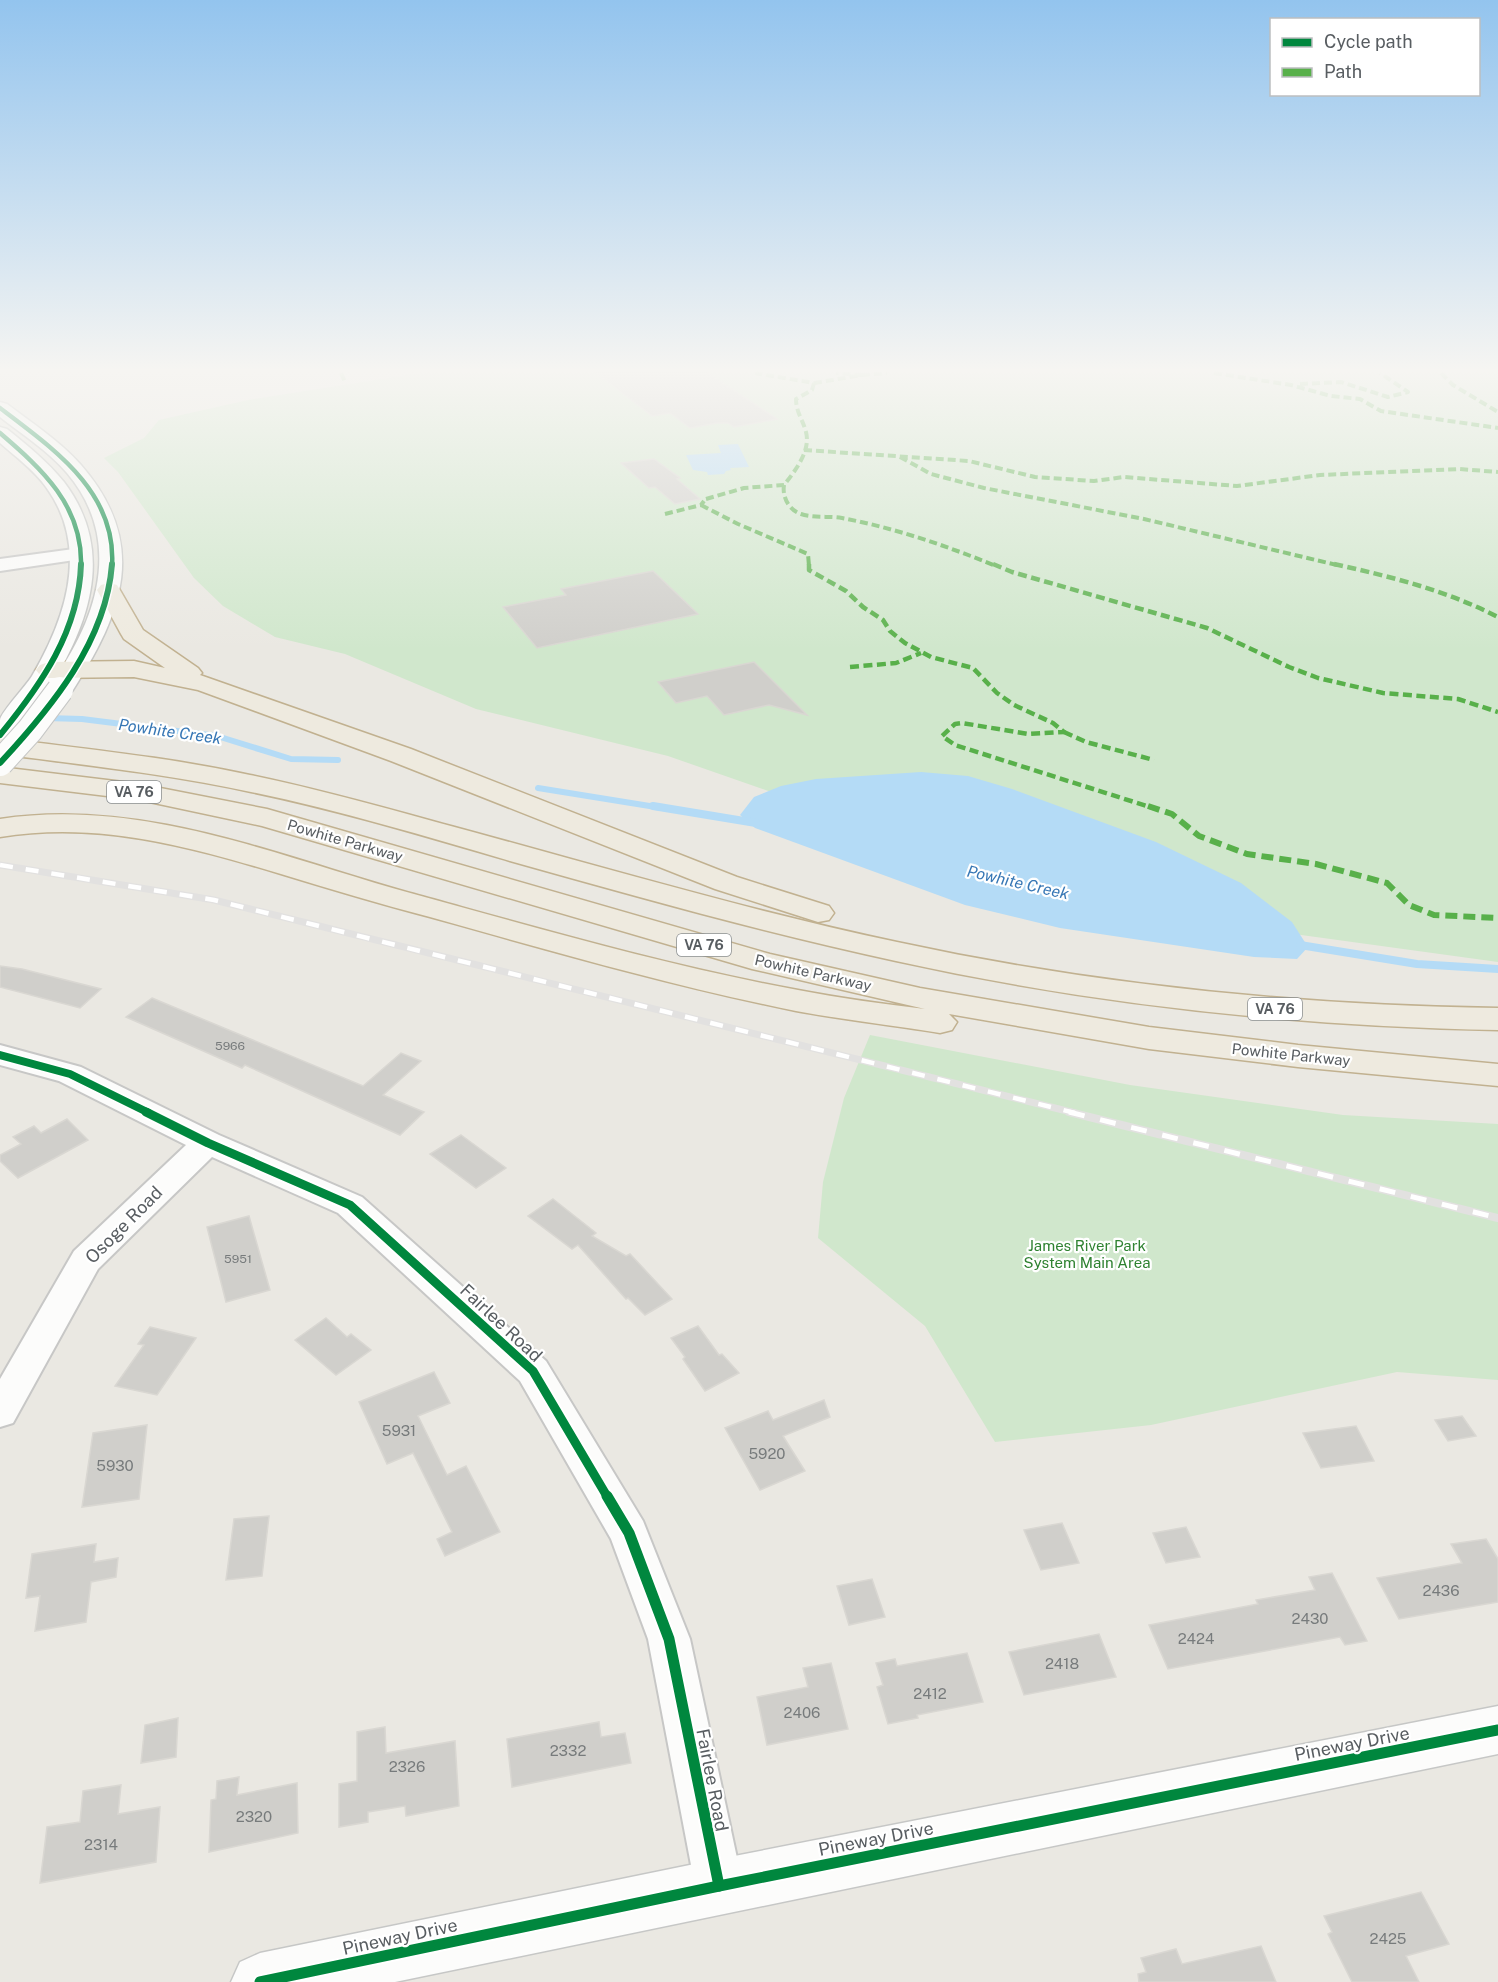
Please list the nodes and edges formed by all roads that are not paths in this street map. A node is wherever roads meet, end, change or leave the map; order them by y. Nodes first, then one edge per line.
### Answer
1 (38, 465) edge
2 (70, 465) edge
3 (81, 554) junction
4 (0, 565) edge
5 (109, 590) junction
6 (55, 680) junction
7 (205, 684) junction
8 (0, 735) edge
9 (0, 746) edge
10 (0, 763) edge
11 (0, 775) edge
12 (0, 790) edge
13 (267, 818) junction
14 (0, 828) edge
15 (1054, 980) junction
16 (1498, 1019) edge
17 (1149, 1038) junction
18 (0, 1055) edge
19 (1498, 1075) edge
20 (208, 1143) junction
21 (0, 1412) edge
22 (1498, 1730) edge
23 (718, 1886) junction
24 (260, 1982) edge

1 - 3 main road
2 - 5 main road
3 - 4 street
3 - 6 main road
5 - 6 main road
5 - 7 highway
6 - 7 highway
6 - 8 main road
6 - 10 main road, bridge
7 - 15 highway
9 - 15 highway, VA 76
11 - 13 highway, Powhite Parkway / VA 76
12 - 13 highway
13 - 17 highway, Powhite Parkway / VA 76
14 - 17 highway
15 - 16 highway, VA 76
17 - 19 highway, Powhite Parkway / VA 76
18 - 20 street, Fairlee Road
20 - 21 street, Osoge Road
20 - 23 street, Fairlee Road
22 - 23 main road, Pineway Drive
23 - 24 main road, Pineway Drive

